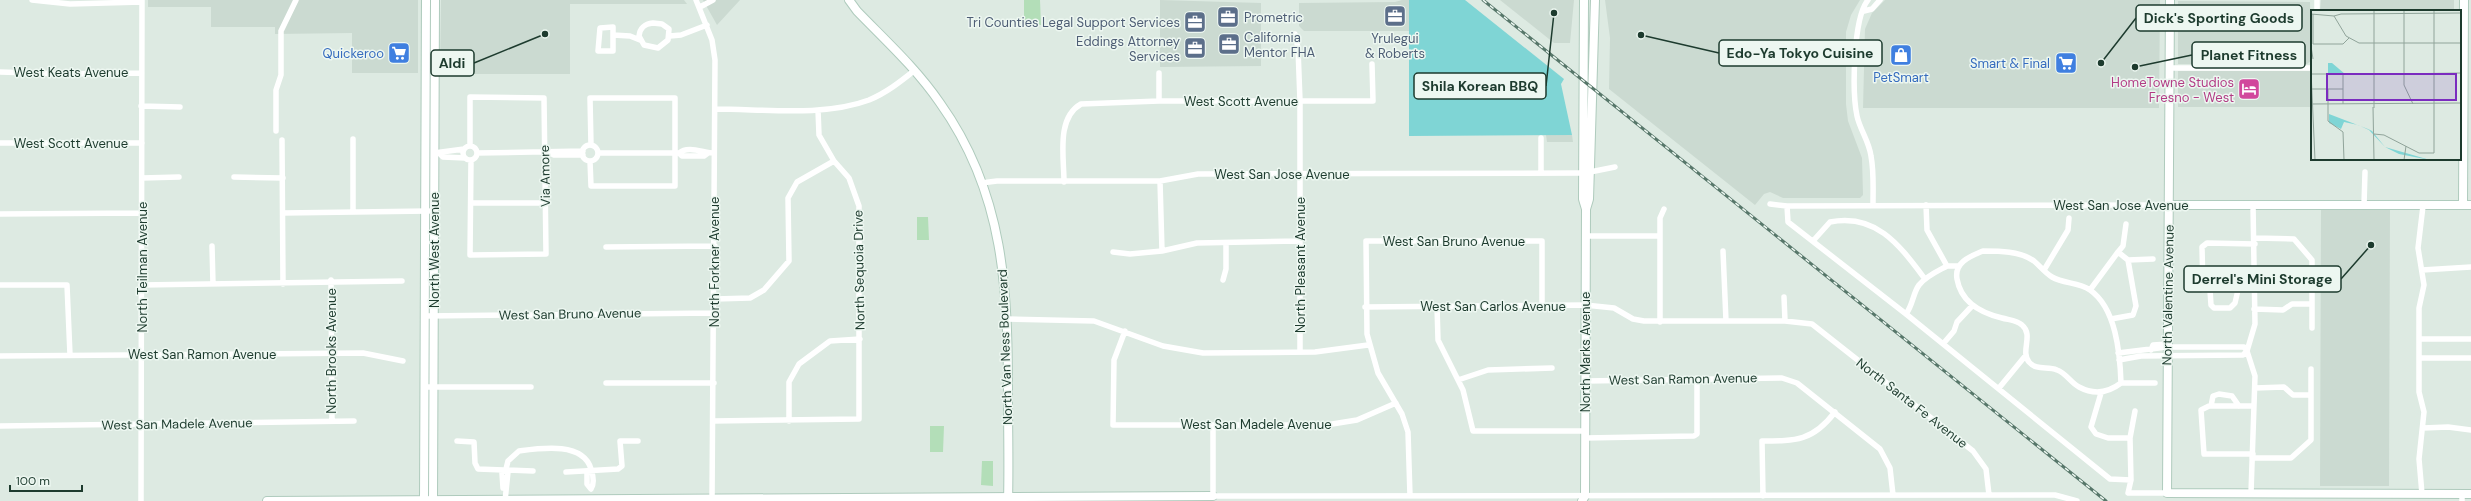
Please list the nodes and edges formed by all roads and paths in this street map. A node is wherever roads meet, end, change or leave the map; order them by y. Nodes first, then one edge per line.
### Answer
1 (32, 0) edge
2 (296, 0) edge
3 (426, 0) edge
4 (435, 0) edge
5 (696, 0) edge
6 (713, 0) edge
7 (849, 0) edge
8 (1584, 0) edge
9 (1595, 0) edge
10 (1868, 0) edge
11 (1880, 0) edge
12 (2170, 0) edge
13 (2464, 0) edge
14 (142, 1) edge
15 (700, 7) junction
16 (1864, 12) junction
17 (426, 22) junction
18 (707, 25) junction
19 (2462, 28) edge
20 (639, 30) junction
21 (1295, 34) dead end
22 (613, 35) junction
23 (630, 36) junction
24 (670, 36) junction
25 (640, 40) junction
26 (1594, 61) junction
27 (434, 63) junction
28 (1372, 64) dead end
29 (2170, 68) junction
30 (2311, 68) edge
31 (915, 70) junction
32 (0, 72) edge
33 (141, 73) junction
34 (1159, 73) dead end
35 (1159, 101) junction
36 (1300, 101) junction
37 (426, 105) junction
38 (141, 106) junction
39 (180, 107) dead end
40 (716, 109) junction
41 (818, 110) junction
42 (276, 131) dead end
43 (1541, 138) dead end
44 (353, 139) dead end
45 (282, 140) dead end
46 (0, 143) edge
47 (142, 143) junction
48 (590, 145) junction
49 (470, 146) junction
50 (464, 149) junction
51 (437, 153) junction
52 (477, 153) junction
53 (547, 153) junction
54 (583, 153) junction
55 (598, 153) junction
56 (677, 153) junction
57 (711, 153) junction
58 (448, 154) junction
59 (465, 158) junction
60 (471, 160) junction
61 (590, 161) junction
62 (834, 161) junction
63 (1614, 167) dead end
64 (2365, 172) dead end
65 (1300, 173) junction
66 (1541, 173) junction
67 (1586, 173) junction
68 (179, 177) dead end
69 (234, 177) dead end
70 (142, 178) junction
71 (283, 178) junction
72 (1160, 181) junction
73 (1064, 182) junction
74 (981, 183) junction
75 (471, 203) junction
76 (545, 203) junction
77 (1770, 204) dead end
78 (1873, 204) junction
79 (1926, 205) junction
80 (2170, 205) junction
81 (2253, 205) junction
82 (2364, 205) junction
83 (2467, 205) edge
84 (1787, 206) junction
85 (2423, 206) junction
86 (1664, 209) dead end
87 (425, 211) junction
88 (434, 211) junction
89 (353, 212) junction
90 (142, 213) junction
91 (283, 213) junction
92 (0, 214) edge
93 (2069, 218) dead end
94 (2126, 224) dead end
95 (1586, 236) junction
96 (1659, 236) junction
97 (1300, 241) junction
98 (1812, 241) junction
99 (2255, 241) junction
100 (1226, 243) junction
101 (212, 246) dead end
102 (715, 246) junction
103 (606, 247) dead end
104 (1162, 251) junction
105 (1723, 251) dead end
106 (1113, 252) dead end
107 (2118, 252) junction
108 (2153, 259) dead end
109 (2128, 260) junction
110 (1948, 266) junction
111 (1959, 266) junction
112 (2471, 267) edge
113 (2044, 270) junction
114 (2422, 270) junction
115 (1925, 279) junction
116 (331, 280) junction
117 (1223, 280) dead end
118 (402, 281) dead end
119 (213, 284) junction
120 (283, 284) junction
121 (0, 285) edge
122 (141, 285) junction
123 (2090, 290) junction
124 (2210, 290) junction
125 (2238, 290) junction
126 (2254, 290) junction
127 (1784, 297) dead end
128 (714, 300) junction
129 (2312, 304) junction
130 (1542, 305) junction
131 (1585, 305) junction
132 (1437, 306) junction
133 (1972, 306) junction
134 (1365, 307) junction
135 (2254, 309) junction
136 (714, 313) junction
137 (1906, 314) junction
138 (425, 316) junction
139 (434, 316) junction
140 (1007, 320) junction
141 (2111, 320) junction
142 (1726, 321) junction
143 (1786, 321) junction
144 (1660, 322) junction
145 (1812, 324) joint
146 (2312, 328) dead end
147 (1125, 331) junction
148 (2419, 339) junction
149 (2471, 339) edge
150 (860, 340) junction
151 (1368, 344) junction
152 (1943, 344) junction
153 (2151, 349) junction
154 (2168, 349) junction
155 (2247, 351) junction
156 (1300, 352) junction
157 (2118, 353) junction
158 (331, 354) junction
159 (70, 355) junction
160 (141, 355) junction
161 (2026, 355) junction
162 (0, 356) edge
163 (2151, 356) junction
164 (2419, 358) junction
165 (2471, 358) edge
166 (2119, 360) junction
167 (403, 361) dead end
168 (1552, 368) dead end
169 (2311, 369) dead end
170 (1697, 378) junction
171 (1458, 380) junction
172 (1585, 381) junction
173 (606, 383) dead end
174 (714, 383) junction
175 (2121, 383) junction
176 (2155, 383) dead end
177 (434, 386) junction
178 (425, 387) junction
179 (531, 387) dead end
180 (1999, 388) junction
181 (2255, 388) junction
182 (2101, 393) junction
183 (2311, 395) junction
184 (1396, 403) junction
185 (2211, 406) junction
186 (2239, 406) junction
187 (2253, 406) junction
188 (2135, 411) dead end
189 (1835, 412) junction
190 (332, 421) junction
191 (354, 421) dead end
192 (713, 421) junction
193 (789, 421) junction
194 (1213, 424) junction
195 (0, 426) edge
196 (141, 426) junction
197 (2423, 428) junction
198 (2471, 430) edge
199 (1585, 435) junction
200 (2130, 438) junction
201 (457, 441) dead end
202 (638, 441) dead end
203 (2253, 456) junction
204 (506, 469) junction
205 (591, 470) junction
206 (533, 471) dead end
207 (566, 472) dead end
208 (2131, 480) junction
209 (2167, 493) junction
210 (2251, 493) junction
211 (2422, 494) junction
212 (2471, 494) edge
213 (1894, 495) junction
214 (1989, 495) junction
215 (1213, 496) junction
216 (1410, 496) junction
217 (1763, 496) junction
218 (1329, 498) edge
219 (1477, 498) edge
220 (1732, 498) edge
221 (1843, 498) edge
222 (2462, 498) edge
223 (1008, 499) edge
224 (1115, 499) edge
225 (1186, 499) edge
226 (1260, 499) edge
227 (1586, 499) edge
228 (591, 500) edge
229 (712, 500) edge
230 (141, 501) edge
231 (267, 501) edge
232 (354, 501) edge
233 (424, 501) edge
234 (433, 501) edge
235 (505, 501) edge
236 (2077, 501) edge

1 - 14 street
2 - 42 street
3 - 17 street, North West Avenue
4 - 27 street, North West Avenue
5 - 15 street, North Forkner Avenue
6 - 15 street
7 - 31 street, North Van Ness Boulevard
8 - 26 street
8 - 67 street, North Marks Avenue
9 - 26 street, North Marks Avenue
10 - 16 street
11 - 16 street
12 - 29 street, North Valentine Avenue
13 - 19 street
14 - 33 street, North Teilman Avenue
15 - 18 street, North Forkner Avenue
16 - 78 street
17 - 27 street
17 - 37 street, North West Avenue
18 - 24 street
18 - 40 street, North Forkner Avenue
19 - 83 street
20 - 23 street
20 - 24 street
20 - 25 street
21 - 36 street, North Pleasant Avenue
22 - 22 street
22 - 23 street
23 - 25 street
24 - 25 street
26 - 67 street, North Marks Avenue
27 - 51 street, North West Avenue
28 - 36 street, West Scott Avenue
29 - 30 street
29 - 80 street, North Valentine Avenue
31 - 41 street
31 - 74 street, North Van Ness Boulevard
32 - 33 street, West Keats Avenue
33 - 38 street, North Teilman Avenue
34 - 35 street
35 - 36 street, West Scott Avenue
35 - 73 street, West Scott Avenue
36 - 65 street, North Pleasant Avenue
37 - 51 street
37 - 87 street, North West Avenue
38 - 39 street
38 - 47 street, North Teilman Avenue
40 - 41 street
40 - 57 street, North Forkner Avenue
41 - 62 street, North Sequoia Drive
43 - 66 street
44 - 89 street
45 - 71 street
46 - 47 street, West Scott Avenue
47 - 70 street, North Teilman Avenue
48 - 54 street
48 - 55 street
48 - 56 street
49 - 50 street
49 - 52 street
49 - 53 street, Via Amore
50 - 58 street
50 - 59 street
51 - 58 street
51 - 88 street, North West Avenue
52 - 53 street
52 - 60 street
53 - 54 street
53 - 76 street, Via Amore
54 - 61 street
55 - 56 street
55 - 61 street
56 - 57 street
56 - 61 street
57 - 102 street, North Forkner Avenue
58 - 59 street
59 - 60 street
60 - 75 street
62 - 128 street
62 - 150 street, North Sequoia Drive
63 - 67 street, West San Jose Avenue
64 - 82 street
65 - 66 street, West San Jose Avenue
65 - 72 street, West San Jose Avenue
65 - 97 street, North Pleasant Avenue
66 - 67 street, West San Jose Avenue
67 - 95 street, North Marks Avenue
68 - 70 street
69 - 71 street
70 - 90 street, North Teilman Avenue
71 - 91 street
72 - 73 street, West San Jose Avenue
72 - 104 street
73 - 74 street, West San Jose Avenue
74 - 140 street, North Van Ness Boulevard
75 - 76 street
75 - 76 street, Via Amore
77 - 84 street, West San Jose Avenue
78 - 79 street, West San Jose Avenue
78 - 84 street, West San Jose Avenue
79 - 80 street, West San Jose Avenue
79 - 110 street
80 - 81 street, West San Jose Avenue
80 - 154 street, North Valentine Avenue
81 - 82 street, West San Jose Avenue
81 - 99 street
82 - 85 street, West San Jose Avenue
83 - 85 street, West San Jose Avenue
84 - 98 street
85 - 114 street
86 - 96 street
87 - 88 street
87 - 89 street
87 - 138 street, North West Avenue
88 - 139 street, North West Avenue
89 - 91 street
90 - 92 street
90 - 122 street, North Teilman Avenue
91 - 120 street
93 - 113 street
94 - 107 street
95 - 96 street
95 - 131 street, North Marks Avenue
96 - 144 street
97 - 100 street
97 - 156 street, North Pleasant Avenue
98 - 115 street
98 - 137 street
99 - 124 street
99 - 126 street
99 - 129 street
100 - 104 street
100 - 117 street
101 - 119 street
102 - 103 street
102 - 128 street, North Forkner Avenue
104 - 106 street
105 - 142 street
107 - 109 street
107 - 123 street
108 - 109 street
109 - 141 street
110 - 111 street
110 - 115 street
111 - 113 street
111 - 133 street
112 - 114 street
113 - 123 street
114 - 148 street
115 - 137 street
116 - 118 street
116 - 120 street
116 - 158 street, North Brooks Avenue
119 - 120 street
119 - 122 street
121 - 159 street
122 - 160 street, North Teilman Avenue
123 - 141 street
124 - 125 street
124 - 125 street
125 - 126 street
126 - 135 street
127 - 143 street
128 - 136 street, North Forkner Avenue
129 - 135 street
129 - 146 street
130 - 131 street, West San Carlos Avenue
130 - 132 street, West San Carlos Avenue
130 - 134 street, West San Bruno Avenue
131 - 144 street, West San Carlos Avenue
131 - 172 street, North Marks Avenue
132 - 134 street, West San Carlos Avenue
132 - 171 street
133 - 152 street
133 - 161 street
134 - 151 street
135 - 155 street
136 - 139 street, West San Bruno Avenue
136 - 174 street, North Forkner Avenue
137 - 152 street
138 - 139 street, West San Bruno Avenue
138 - 178 street, North West Avenue
139 - 177 street, North West Avenue
140 - 147 street
140 - 223 street, North Van Ness Boulevard
141 - 157 street
142 - 143 street, West San Carlos Avenue
142 - 144 street, West San Carlos Avenue
143 - 145 street, West San Carlos Avenue
145 - 214 street, North Santa Fe Avenue
147 - 156 street
147 - 194 street, West San Madele Avenue
148 - 149 street
148 - 164 street
150 - 193 street
150 - 193 street, North Sequoia Drive
151 - 156 street
151 - 184 street
152 - 180 street
153 - 154 street
153 - 157 street
153 - 163 street
154 - 155 street
154 - 163 street
154 - 209 street, North Valentine Avenue
155 - 181 street
157 - 166 street
158 - 160 street, West San Ramon Avenue
158 - 167 street, West San Ramon Avenue
158 - 190 street, North Brooks Avenue
159 - 160 street, West San Ramon Avenue
159 - 162 street, West San Ramon Avenue
160 - 196 street, North Teilman Avenue
161 - 180 street
161 - 182 street
163 - 166 street
164 - 165 street
164 - 197 street
166 - 175 street
168 - 171 street
169 - 183 street
170 - 172 street, West San Ramon Avenue
170 - 189 street, West San Ramon Avenue
170 - 199 street
171 - 199 street
172 - 199 street, North Marks Avenue
173 - 174 street
174 - 192 street, North Forkner Avenue
175 - 176 street
175 - 182 street
177 - 178 street
177 - 179 street
177 - 234 street, North West Avenue
178 - 233 street, North West Avenue
180 - 208 street
181 - 183 street
181 - 187 street
182 - 200 street
183 - 203 street
184 - 194 street, West San Madele Avenue
184 - 216 street
185 - 186 street
185 - 186 street
185 - 203 street
186 - 187 street
187 - 203 street
188 - 200 street
189 - 213 street
189 - 217 street
190 - 191 street, West San Madele Avenue
190 - 196 street, West San Madele Avenue
192 - 193 street
192 - 229 street, North Forkner Avenue
194 - 215 street
195 - 196 street, West San Madele Avenue
196 - 230 street, North Teilman Avenue
197 - 198 street
197 - 211 street
199 - 227 street, North Marks Avenue
200 - 208 street
201 - 204 street
202 - 205 street
203 - 210 street
204 - 205 street
204 - 206 street
204 - 235 street
205 - 207 street
205 - 228 street
208 - 209 street
209 - 210 street
210 - 211 street
211 - 222 street
212 - 222 street
213 - 214 street
213 - 221 street
214 - 236 street
215 - 225 street
215 - 226 street
216 - 218 street
216 - 219 street
217 - 220 street
217 - 221 street
218 - 226 street
219 - 227 street
220 - 227 street
223 - 224 street
223 - 229 street
224 - 225 street
228 - 229 street
228 - 235 street
231 - 232 street
232 - 233 street
233 - 234 street
234 - 235 street

